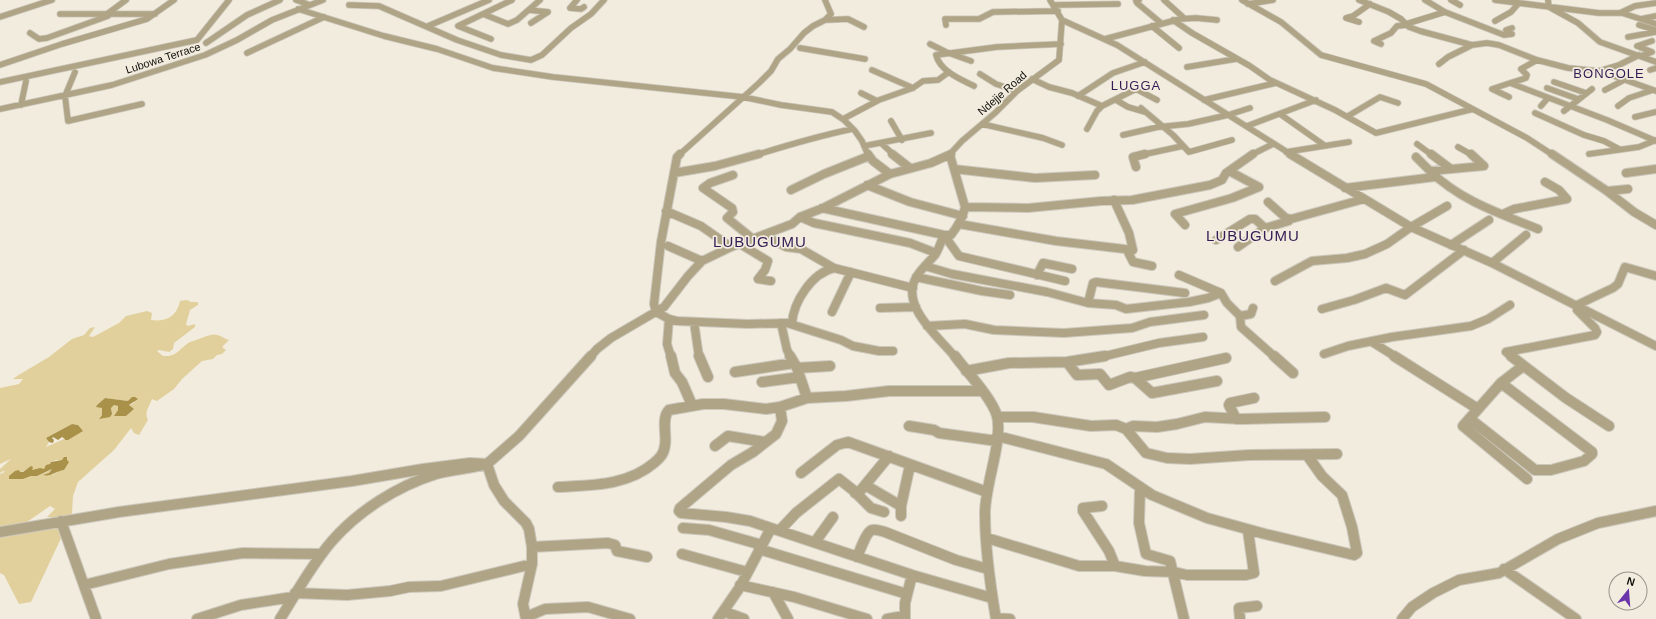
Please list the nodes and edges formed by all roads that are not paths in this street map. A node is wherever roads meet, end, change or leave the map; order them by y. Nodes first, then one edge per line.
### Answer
1 (52, 0) edge
2 (126, 0) edge
3 (174, 0) edge
4 (229, 0) edge
5 (280, 0) edge
6 (296, 0) edge
7 (323, 0) edge
8 (489, 0) edge
9 (512, 0) edge
10 (540, 0) edge
11 (577, 0) edge
12 (604, 0) edge
13 (825, 0) edge
14 (1139, 0) edge
15 (1164, 0) edge
16 (1242, 0) edge
17 (1273, 0) edge
18 (1359, 0) edge
19 (1425, 0) edge
20 (1451, 0) edge
21 (1495, 0) edge
22 (1504, 0) edge
23 (1548, 0) edge
24 (1645, 0) edge
25 (1052, 3) edge
26 (1519, 3) junction
27 (1654, 3) edge
28 (1118, 4) dead end
29 (1248, 4) junction
30 (1370, 4) junction
31 (310, 5) junction
32 (350, 5) dead end
33 (1460, 5) dead end
34 (584, 7) dead end
35 (1549, 7) junction
36 (298, 9) junction
37 (529, 10) junction
38 (1058, 11) junction
39 (1445, 12) junction
40 (1620, 13) junction
41 (60, 14) dead end
42 (107, 14) junction
43 (114, 14) junction
44 (158, 14) junction
45 (483, 14) junction
46 (1656, 16) edge
47 (324, 17) junction
48 (0, 18) edge
49 (1184, 18) junction
50 (1641, 19) junction
51 (825, 20) junction
52 (1062, 20) junction
53 (1173, 20) junction
54 (1218, 20) dead end
55 (1495, 21) dead end
56 (1359, 22) dead end
57 (531, 23) dead end
58 (1161, 23) junction
59 (1406, 24) junction
60 (1656, 24) edge
61 (946, 25) dead end
62 (1639, 25) dead end
63 (428, 26) junction
64 (1152, 26) junction
65 (864, 27) dead end
66 (1512, 28) dead end
67 (1656, 31) edge
68 (30, 33) dead end
69 (1628, 37) dead end
70 (491, 38) dead end
71 (1105, 38) junction
72 (197, 40) junction
73 (1652, 41) dead end
74 (206, 43) junction
75 (930, 44) dead end
76 (1061, 44) junction
77 (1381, 44) dead end
78 (227, 45) junction
79 (1472, 45) junction
80 (800, 48) dead end
81 (1179, 48) dead end
82 (946, 52) junction
83 (247, 53) dead end
84 (1640, 55) junction
85 (1236, 59) junction
86 (865, 60) dead end
87 (971, 60) dead end
88 (1537, 60) junction
89 (1145, 62) junction
90 (1656, 62) edge
91 (1439, 64) dead end
92 (0, 66) edge
93 (1187, 67) dead end
94 (1656, 68) edge
95 (872, 70) dead end
96 (1650, 70) dead end
97 (1599, 71) junction
98 (75, 72) dead end
99 (949, 72) junction
100 (980, 74) dead end
101 (1032, 79) junction
102 (1624, 80) junction
103 (26, 81) dead end
104 (0, 82) edge
105 (1554, 82) dead end
106 (1276, 83) junction
107 (1510, 83) junction
108 (974, 86) dead end
109 (913, 88) junction
110 (1547, 88) dead end
111 (1592, 89) dead end
112 (1605, 90) dead end
113 (1654, 90) edge
114 (1017, 91) junction
115 (861, 93) dead end
116 (1586, 93) junction
117 (65, 96) junction
118 (1078, 96) junction
119 (743, 97) junction
120 (1509, 97) dead end
121 (1548, 98) junction
122 (1578, 99) junction
123 (1116, 100) junction
124 (1157, 100) dead end
125 (1204, 100) junction
126 (1316, 100) junction
127 (878, 101) junction
128 (1398, 103) dead end
129 (142, 104) dead end
130 (21, 105) junction
131 (1102, 106) junction
132 (1542, 106) dead end
133 (1572, 106) junction
134 (1618, 106) dead end
135 (1250, 108) dead end
136 (0, 109) edge
137 (1473, 109) junction
138 (1564, 111) dead end
139 (1656, 112) edge
140 (1535, 113) dead end
141 (1280, 114) junction
142 (1228, 115) junction
143 (1348, 116) junction
144 (1635, 117) dead end
145 (843, 119) junction
146 (891, 121) dead end
147 (982, 124) junction
148 (1247, 126) junction
149 (1163, 127) junction
150 (852, 129) junction
151 (1087, 130) dead end
152 (931, 133) dead end
153 (1123, 135) dead end
154 (902, 140) junction
155 (1232, 140) dead end
156 (1655, 140) edge
157 (1349, 142) dead end
158 (882, 144) junction
159 (1273, 144) junction
160 (1417, 144) dead end
161 (1062, 145) dead end
162 (1324, 145) junction
163 (864, 146) junction
164 (1183, 146) junction
165 (1458, 147) dead end
166 (1619, 149) junction
167 (1286, 152) junction
168 (1589, 154) dead end
169 (950, 155) junction
170 (869, 156) junction
171 (1416, 156) dead end
172 (1136, 167) dead end
173 (910, 168) junction
174 (954, 169) junction
175 (1451, 169) junction
176 (1656, 169) edge
177 (1229, 171) junction
178 (1430, 171) junction
179 (1626, 172) dead end
180 (674, 173) junction
181 (890, 174) junction
182 (734, 175) dead end
183 (1095, 175) dead end
184 (1435, 177) junction
185 (1545, 182) dead end
186 (867, 185) junction
187 (1345, 188) junction
188 (1628, 189) dead end
189 (791, 190) dead end
190 (1607, 191) junction
191 (1364, 199) junction
192 (1114, 200) junction
193 (1268, 202) dead end
194 (1447, 206) dead end
195 (965, 207) junction
196 (822, 208) junction
197 (666, 211) junction
198 (1503, 214) junction
199 (800, 217) junction
200 (1290, 219) junction
201 (961, 220) junction
202 (1489, 220) dead end
203 (1185, 225) dead end
204 (1656, 225) edge
205 (1411, 227) junction
206 (1265, 228) junction
207 (1538, 229) dead end
208 (763, 235) junction
209 (944, 235) junction
210 (1526, 236) dead end
211 (753, 239) junction
212 (1216, 240) dead end
213 (740, 244) junction
214 (1451, 245) junction
215 (668, 246) dead end
216 (731, 247) junction
217 (1238, 247) dead end
218 (1127, 250) junction
219 (1464, 250) junction
220 (936, 253) junction
221 (702, 261) junction
222 (1492, 263) junction
223 (925, 266) junction
224 (1152, 266) dead end
225 (834, 268) junction
226 (1072, 269) dead end
227 (851, 272) junction
228 (1037, 275) junction
229 (1179, 275) dead end
230 (1656, 276) edge
231 (916, 277) junction
232 (771, 281) dead end
233 (1065, 281) dead end
234 (1275, 281) dead end
235 (912, 288) junction
236 (1185, 293) dead end
237 (1221, 293) junction
238 (1010, 295) dead end
239 (1088, 303) junction
240 (1510, 305) dead end
241 (1577, 305) junction
242 (916, 307) junction
243 (880, 308) dead end
244 (1253, 308) dead end
245 (1322, 309) dead end
246 (656, 312) junction
247 (832, 312) dead end
248 (1204, 315) dead end
249 (1240, 316) junction
250 (669, 319) junction
251 (694, 322) junction
252 (781, 323) junction
253 (792, 324) junction
254 (928, 326) junction
255 (1203, 337) dead end
256 (1372, 342) junction
257 (1656, 346) edge
258 (893, 351) dead end
259 (1324, 354) dead end
260 (1226, 358) dead end
261 (1067, 362) junction
262 (830, 366) dead end
263 (1524, 366) junction
264 (797, 369) junction
265 (966, 371) junction
266 (735, 372) dead end
267 (1293, 373) dead end
268 (708, 378) dead end
269 (1135, 378) junction
270 (1217, 381) dead end
271 (762, 382) dead end
272 (1501, 383) junction
273 (982, 391) junction
274 (807, 398) junction
275 (1254, 398) dead end
276 (692, 405) junction
277 (780, 407) junction
278 (1478, 409) junction
279 (997, 417) junction
280 (1325, 417) dead end
281 (1236, 419) junction
282 (1470, 419) junction
283 (910, 426) dead end
284 (1609, 426) dead end
285 (1126, 429) junction
286 (997, 439) junction
287 (765, 442) junction
288 (715, 446) dead end
289 (1337, 454) dead end
290 (1307, 455) junction
291 (889, 456) junction
292 (487, 464) junction
293 (910, 465) junction
294 (801, 473) dead end
295 (1527, 479) dead end
296 (865, 485) junction
297 (558, 488) dead end
298 (1140, 489) junction
299 (987, 492) junction
300 (855, 493) junction
301 (1102, 506) dead end
302 (1656, 511) edge
303 (884, 512) dead end
304 (833, 517) dead end
305 (62, 521) junction
306 (683, 528) dead end
307 (776, 529) junction
308 (1248, 531) junction
309 (0, 532) edge
310 (986, 538) junction
311 (815, 542) junction
312 (532, 546) junction
313 (760, 547) junction
314 (322, 554) junction
315 (682, 554) dead end
316 (648, 557) dead end
317 (857, 557) junction
318 (532, 564) junction
319 (1115, 566) junction
320 (988, 569) junction
321 (1504, 570) junction
322 (747, 572) junction
323 (1174, 572) junction
324 (912, 575) junction
325 (84, 585) junction
326 (740, 585) junction
327 (773, 592) junction
328 (907, 594) junction
329 (294, 595) junction
330 (992, 598) junction
331 (1257, 606) dead end
332 (722, 615) edge
333 (526, 618) edge
334 (904, 618) edge
335 (96, 619) edge
336 (197, 619) edge
337 (280, 619) edge
338 (630, 619) edge
339 (744, 619) edge
340 (788, 619) edge
341 (867, 619) edge
342 (886, 619) edge
343 (996, 619) edge
344 (1010, 619) edge
345 (1184, 619) edge
346 (1240, 619) edge
347 (1402, 619) edge
348 (1576, 619) edge

1 - 48 street
2 - 42 street
3 - 44 street
4 - 72 street
5 - 74 street
6 - 31 street
7 - 31 street, Lubowa Terrace
8 - 63 street
9 - 45 street
10 - 37 street
11 - 34 street
12 - 63 street
13 - 51 street
14 - 58 street
15 - 49 street
16 - 29 street
17 - 29 street
18 - 30 street
19 - 39 street
20 - 33 street
21 - 22 street
22 - 26 street
23 - 35 street
24 - 27 street
25 - 28 street
25 - 38 street, Ndejje Road
26 - 35 street
26 - 55 street
27 - 40 street
29 - 137 street
30 - 56 street
30 - 59 street
31 - 36 street, Lubowa Terrace
32 - 63 street
35 - 40 street
35 - 84 street
36 - 47 street
36 - 78 street, Lubowa Terrace
37 - 45 street
37 - 57 street
38 - 52 street, Ndejje Road
38 - 61 street
39 - 59 street
39 - 66 street
40 - 50 street
41 - 42 street
42 - 43 street
43 - 44 street
43 - 68 street
44 - 92 street
45 - 70 street
46 - 50 street
47 - 83 street
47 - 119 street
49 - 53 street
49 - 54 street
50 - 60 street
51 - 65 street
51 - 119 street
52 - 71 street
52 - 76 street, Ndejje Road
53 - 58 street
53 - 85 street
58 - 64 street
59 - 77 street
59 - 79 street
62 - 67 street
64 - 71 street
64 - 81 street
67 - 69 street
71 - 89 street
72 - 74 street
72 - 104 street
73 - 84 street
74 - 78 street
75 - 82 street
76 - 82 street
76 - 101 street, Ndejje Road
78 - 117 street, Lubowa Terrace
79 - 88 street
79 - 91 street
80 - 86 street
82 - 87 street
82 - 99 street
84 - 90 street
84 - 97 street
85 - 93 street
85 - 106 street
88 - 97 street
88 - 107 street
89 - 118 street
89 - 125 street
94 - 96 street
95 - 109 street
97 - 102 street
98 - 117 street
99 - 108 street
99 - 109 street
100 - 114 street
101 - 114 street, Ndejje Road
101 - 118 street
102 - 112 street
102 - 113 street
103 - 130 street
105 - 116 street
106 - 125 street
106 - 126 street
107 - 120 street
107 - 121 street
109 - 127 street
110 - 122 street
111 - 116 street
113 - 134 street
114 - 147 street, Ndejje Road
115 - 127 street
116 - 122 street
117 - 129 street
117 - 130 street, Lubowa Terrace
118 - 131 street
119 - 145 street
119 - 180 street
121 - 132 street
121 - 133 street
122 - 133 street
123 - 124 street
123 - 131 street
123 - 149 street
125 - 142 street
126 - 141 street
126 - 143 street
127 - 145 street
128 - 143 street
130 - 136 street, Lubowa Terrace
131 - 151 street
133 - 138 street
133 - 156 street
135 - 142 street
137 - 143 street
137 - 190 street
139 - 144 street
140 - 166 street
141 - 148 street
141 - 162 street
142 - 148 street
142 - 149 street
145 - 150 street
146 - 154 street
147 - 161 street
147 - 169 street, Ndejje Road
148 - 159 street
149 - 153 street
149 - 164 street
150 - 163 street
150 - 180 street
152 - 154 street
154 - 158 street
155 - 164 street
156 - 166 street
157 - 162 street
158 - 163 street
158 - 173 street
159 - 167 street
159 - 177 street
160 - 175 street
162 - 167 street
163 - 170 street
164 - 172 street
165 - 175 street
166 - 168 street
167 - 187 street
169 - 173 street
169 - 174 street
170 - 181 street
170 - 189 street
171 - 178 street
173 - 181 street
174 - 183 street
174 - 195 street
175 - 178 street
176 - 179 street
177 - 192 street
177 - 203 street
178 - 184 street
180 - 197 street
181 - 186 street
182 - 211 street
184 - 187 street
184 - 198 street
185 - 198 street
186 - 196 street
186 - 201 street
187 - 191 street
188 - 190 street
190 - 204 street
191 - 200 street
191 - 205 street
192 - 195 street
192 - 218 street
193 - 200 street
194 - 205 street
195 - 201 street
196 - 199 street
196 - 209 street
197 - 216 street
197 - 246 street
198 - 207 street
199 - 208 street
199 - 220 street
200 - 206 street
201 - 209 street
201 - 218 street
202 - 214 street
205 - 214 street
205 - 234 street
206 - 212 street
206 - 217 street
208 - 211 street
208 - 225 street
209 - 220 street
209 - 228 street
210 - 222 street
211 - 213 street
213 - 216 street
213 - 232 street
214 - 219 street
215 - 221 street
216 - 221 street
218 - 224 street
219 - 222 street
219 - 245 street
220 - 223 street
221 - 246 street
222 - 241 street
223 - 231 street
223 - 239 street
225 - 227 street
225 - 253 street
226 - 228 street
227 - 235 street
227 - 247 street
228 - 233 street
229 - 237 street
230 - 241 street
231 - 235 street
231 - 238 street
235 - 242 street
236 - 239 street
237 - 239 street
237 - 249 street
240 - 256 street
241 - 257 street
241 - 263 street
242 - 243 street
242 - 254 street
244 - 249 street
246 - 250 street
246 - 292 street
248 - 254 street
249 - 267 street
250 - 251 street
250 - 276 street
251 - 252 street
251 - 268 street
252 - 253 street
252 - 264 street
253 - 258 street
254 - 265 street
255 - 261 street
256 - 259 street
256 - 278 street
260 - 269 street
261 - 265 street
261 - 269 street
262 - 264 street
263 - 272 street
263 - 284 street
264 - 266 street
264 - 271 street
264 - 274 street
265 - 273 street
269 - 270 street
272 - 278 street
272 - 282 street
273 - 274 street
273 - 279 street
274 - 277 street
275 - 281 street
276 - 277 street
276 - 297 street
277 - 287 street
278 - 282 street
279 - 285 street
279 - 286 street
280 - 281 street
281 - 285 street
282 - 295 street
283 - 286 street
285 - 290 street
286 - 298 street
286 - 299 street
287 - 288 street
287 - 307 street
289 - 290 street
290 - 308 street
291 - 293 street
291 - 294 street
291 - 296 street
292 - 305 street
292 - 312 street
292 - 314 street
293 - 296 street
293 - 299 street
296 - 300 street
298 - 308 street
298 - 323 street
299 - 310 street
300 - 303 street
300 - 307 street
301 - 319 street
302 - 321 street
304 - 311 street
305 - 309 street
305 - 325 street
306 - 313 street
307 - 311 street
307 - 313 street
308 - 323 street
310 - 319 street
310 - 320 street
311 - 317 street
312 - 316 street
312 - 318 street
313 - 322 street
313 - 328 street
314 - 325 street
314 - 329 street
315 - 322 street
317 - 320 street
317 - 324 street
318 - 329 street
318 - 333 street
319 - 323 street
320 - 330 street
321 - 347 street
321 - 348 street
322 - 326 street
323 - 345 street
324 - 328 street
324 - 330 street
325 - 335 street
326 - 327 street
326 - 332 street
327 - 340 street
327 - 341 street
328 - 334 street
329 - 336 street
329 - 337 street
330 - 343 street
331 - 346 street
332 - 339 street
333 - 338 street
334 - 342 street
343 - 344 street

